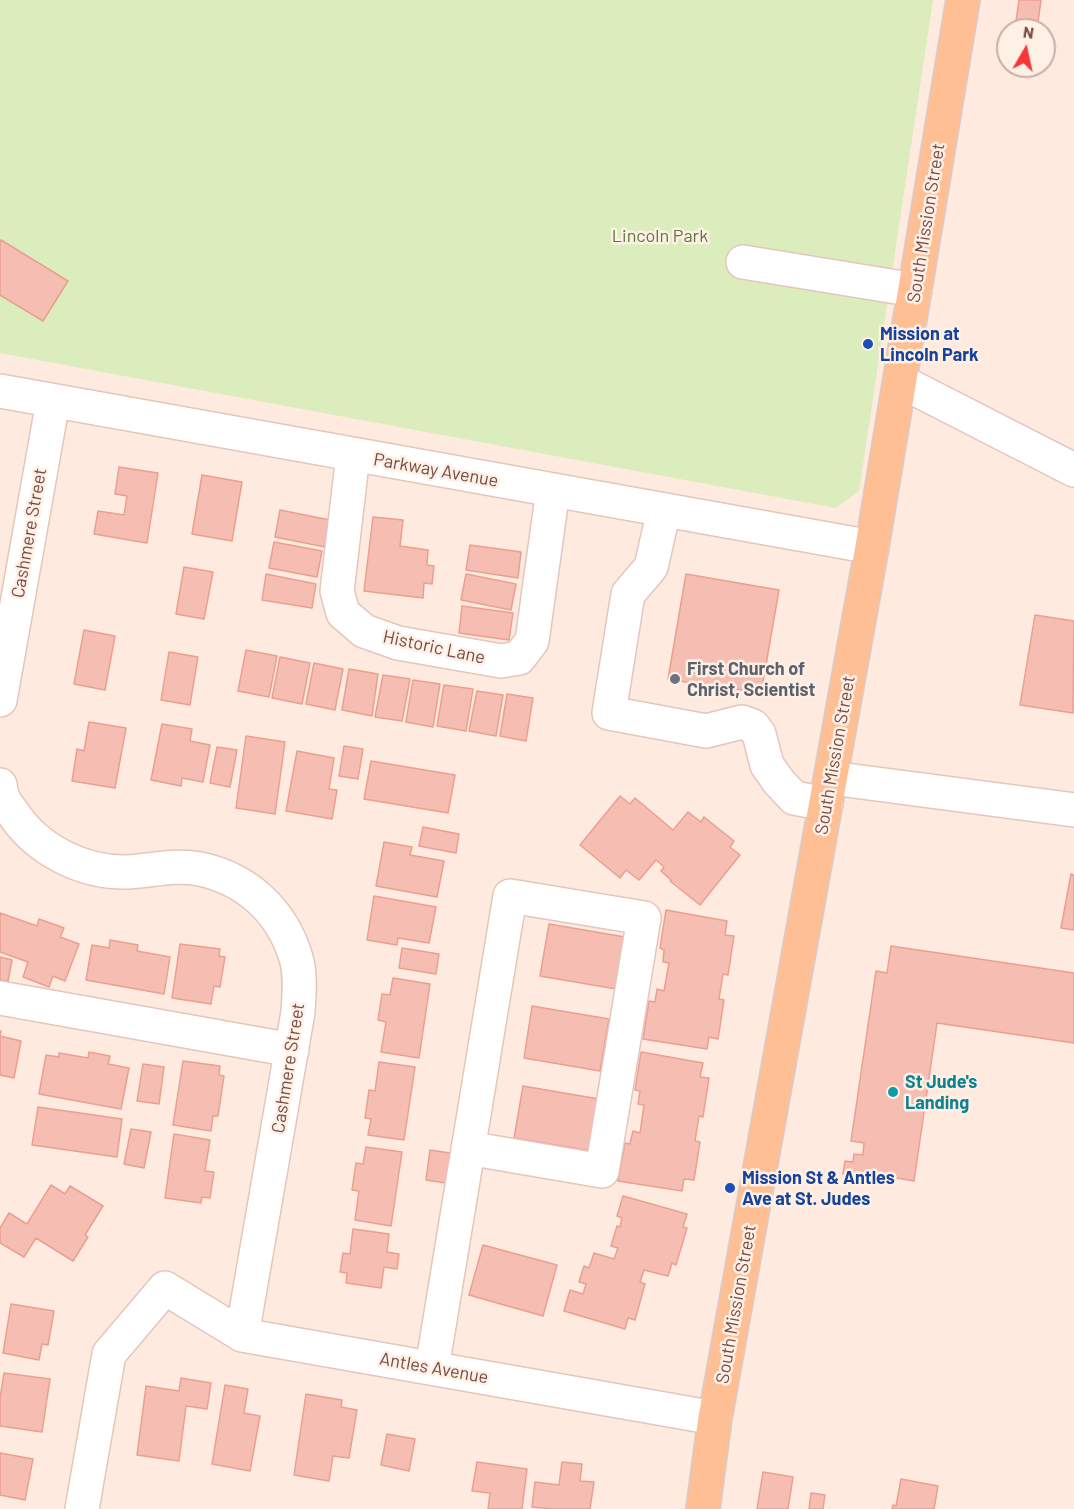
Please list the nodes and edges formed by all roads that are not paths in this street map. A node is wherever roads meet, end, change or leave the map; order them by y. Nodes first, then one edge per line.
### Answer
1 (963, 0) edge
2 (742, 262) dead end
3 (915, 290) junction
4 (900, 381) junction
5 (0, 391) edge
6 (53, 401) junction
7 (353, 455) junction
8 (1074, 470) edge
9 (553, 490) junction
10 (664, 510) junction
11 (872, 548) junction
12 (0, 700) edge
13 (829, 791) junction
14 (1, 797) edge
15 (1074, 810) edge
16 (0, 998) edge
17 (292, 1050) junction
18 (468, 1148) junction
19 (242, 1335) junction
20 (432, 1368) junction
21 (715, 1418) junction
22 (82, 1509) edge
23 (703, 1509) edge

1 - 3 main road, South Mission Street
2 - 3 street
3 - 4 main road, South Mission Street
4 - 8 street
4 - 11 main road, South Mission Street
5 - 6 street, Parkway Avenue
6 - 7 street, Parkway Avenue
6 - 12 street, Cashmere Street
7 - 9 street, Parkway Avenue
7 - 9 street, Historic Lane
9 - 10 street, Parkway Avenue
10 - 11 street, Parkway Avenue
10 - 13 street
11 - 13 main road, South Mission Street
13 - 15 street
13 - 21 main road, South Mission Street
14 - 17 street, Cashmere Street
16 - 17 street
17 - 19 street, Cashmere Street
18 - 18 street
18 - 20 street
19 - 20 street, Antles Avenue
19 - 22 street, Antles Avenue
20 - 21 street, Antles Avenue
21 - 23 main road, South Mission Street

